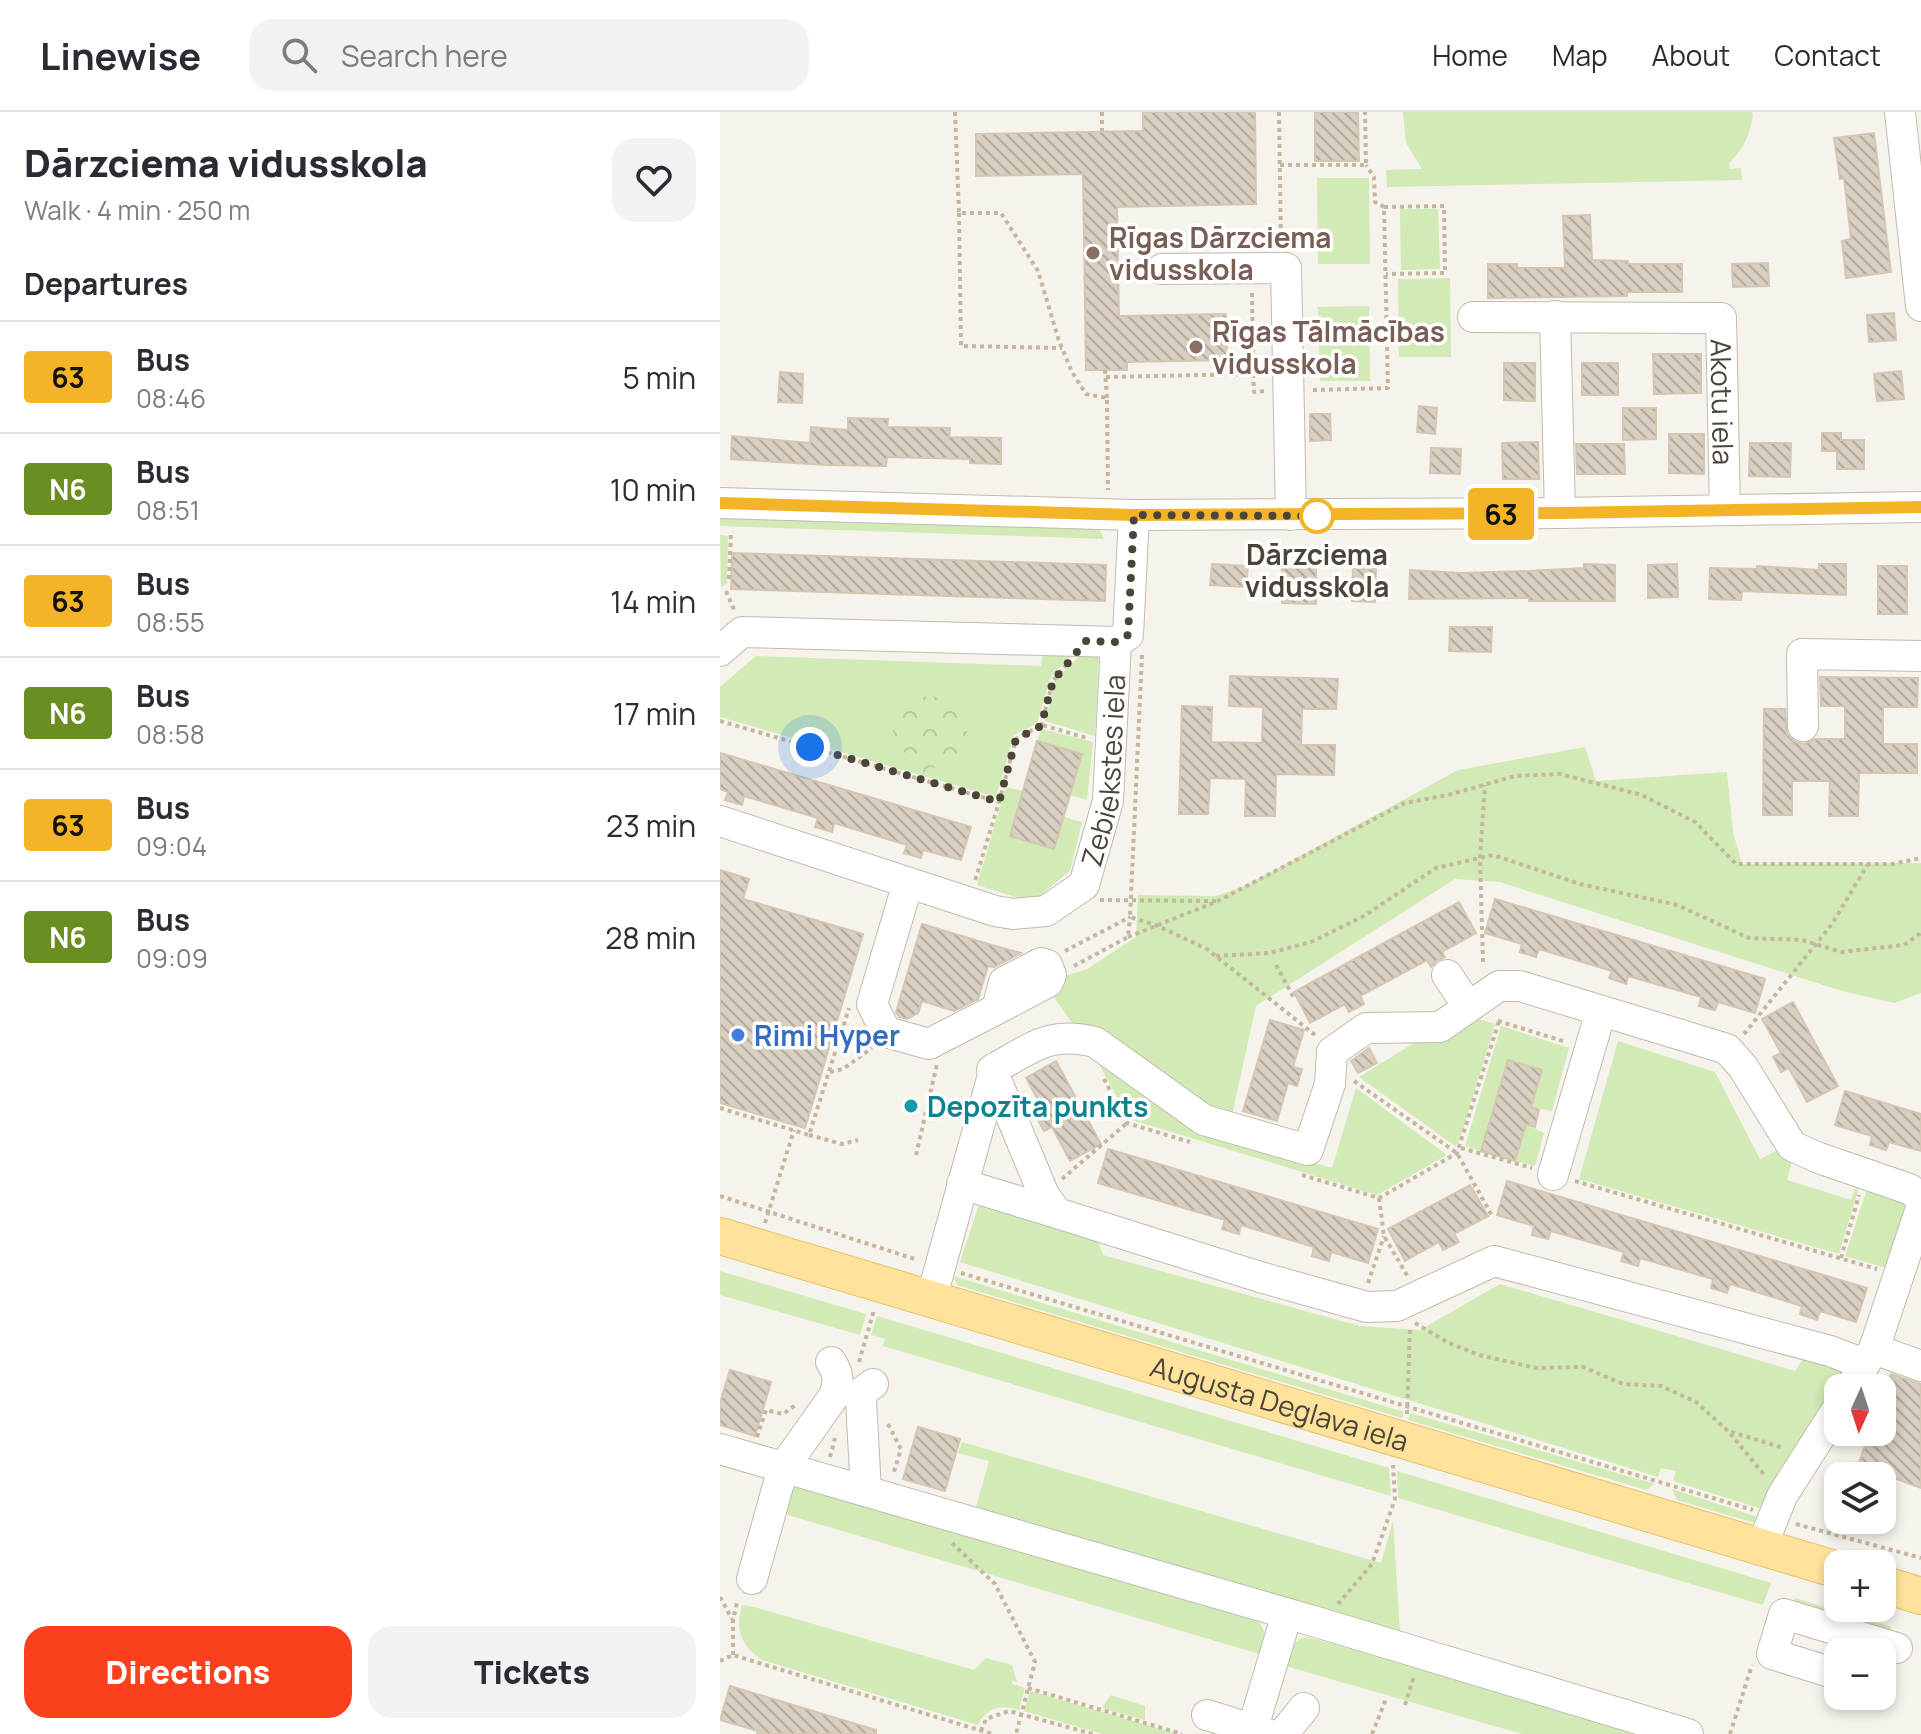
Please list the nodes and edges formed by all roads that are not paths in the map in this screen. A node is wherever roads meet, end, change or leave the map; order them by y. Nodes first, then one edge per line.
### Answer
1 (1900, 112) edge
2 (1162, 269) dead end
3 (1921, 306) edge
4 (1555, 316) junction
5 (1473, 317) dead end
6 (720, 503) edge
7 (1921, 507) edge
8 (1725, 510) junction
9 (1560, 513) junction
10 (1121, 515) junction
11 (1291, 515) junction
12 (1115, 643) junction
13 (720, 651) edge
14 (1921, 656) edge
15 (1803, 726) dead end
16 (720, 821) edge
17 (908, 883) junction
18 (1045, 973) road end
19 (1447, 975) dead end
20 (1468, 1006) junction
21 (1601, 1011) junction
22 (992, 1070) junction
23 (1553, 1175) road end
24 (962, 1184) junction
25 (1921, 1197) edge
26 (1050, 1204) junction
27 (1921, 1208) edge
28 (720, 1236) edge
29 (936, 1283) junction
30 (831, 1362) dead end
31 (1921, 1366) edge
32 (1863, 1367) edge
33 (873, 1384) dead end
34 (1824, 1431) edge
35 (720, 1449) edge
36 (783, 1468) junction
37 (866, 1491) junction
38 (1772, 1520) junction
39 (1824, 1559) edge
40 (1896, 1588) edge
41 (744, 1591) road end
42 (1921, 1596) edge
43 (1287, 1614) junction
44 (1864, 1638) edge
45 (1824, 1670) edge
46 (1304, 1708) dead end
47 (1207, 1715) dead end
48 (1257, 1732) edge
49 (1283, 1734) edge
50 (1688, 1734) edge

1 - 3 street
2 - 11 street
4 - 5 street, Akotu iela
4 - 8 street, Akotu iela
4 - 9 street
6 - 10 street
7 - 8 street
8 - 9 street
9 - 11 street
10 - 11 street
10 - 12 street, Zebiekstes iela
12 - 13 street
12 - 17 street, Zebiekstes iela
14 - 15 street
16 - 17 street, Zebiekstes iela
17 - 18 street
19 - 20 street
20 - 21 street
20 - 22 street
21 - 23 street
21 - 25 street
22 - 24 street
22 - 26 street
24 - 26 street
24 - 29 street
26 - 32 street
27 - 32 street
28 - 29 main road, Augusta Deglava iela
29 - 38 main road, Augusta Deglava iela
30 - 36 street
31 - 32 street
33 - 37 street
34 - 38 street
35 - 36 street
36 - 37 street
36 - 41 street
37 - 43 street
38 - 39 main road, Augusta Deglava iela
40 - 42 main road
43 - 48 street
43 - 50 street
44 - 45 street
46 - 49 street
47 - 48 street

